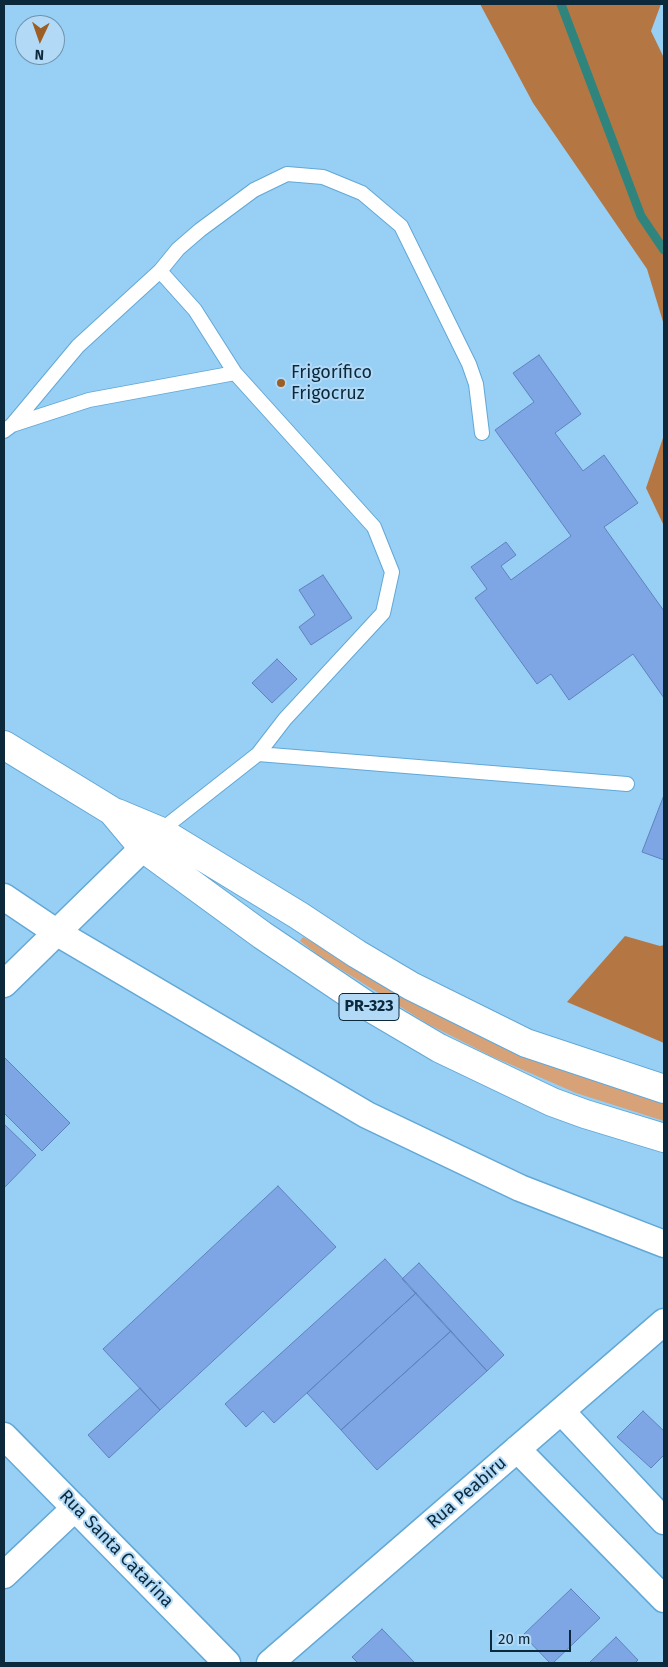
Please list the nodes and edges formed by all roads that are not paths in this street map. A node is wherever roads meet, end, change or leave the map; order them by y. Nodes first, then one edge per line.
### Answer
1 (160, 270) junction
2 (235, 373) junction
3 (8, 428) edge
4 (482, 433) dead end
5 (4, 745) edge
6 (258, 754) junction
7 (627, 784) dead end
8 (151, 839) junction
9 (4, 897) edge
10 (56, 932) junction
11 (4, 984) edge
12 (664, 1089) edge
13 (664, 1138) edge
14 (664, 1244) edge
15 (664, 1322) edge
16 (562, 1412) junction
17 (4, 1436) edge
18 (517, 1449) junction
19 (75, 1508) junction
20 (664, 1521) edge
21 (4, 1575) edge
22 (664, 1600) edge
23 (227, 1663) edge
24 (270, 1663) edge

1 - 2 lane
1 - 3 lane
1 - 4 lane
2 - 3 lane
2 - 6 lane
5 - 8 highway, PR-323
6 - 7 lane
6 - 8 lane
8 - 10 street
8 - 12 highway, PR-323
8 - 13 highway, PR-323
9 - 10 street
10 - 11 street
10 - 14 street
15 - 16 street, Rua Peabiru
16 - 18 street, Rua Peabiru
16 - 20 street
17 - 19 street, Rua Santa Catarina
18 - 22 street
18 - 24 street, Rua Peabiru
19 - 21 street
19 - 23 street, Rua Santa Catarina

